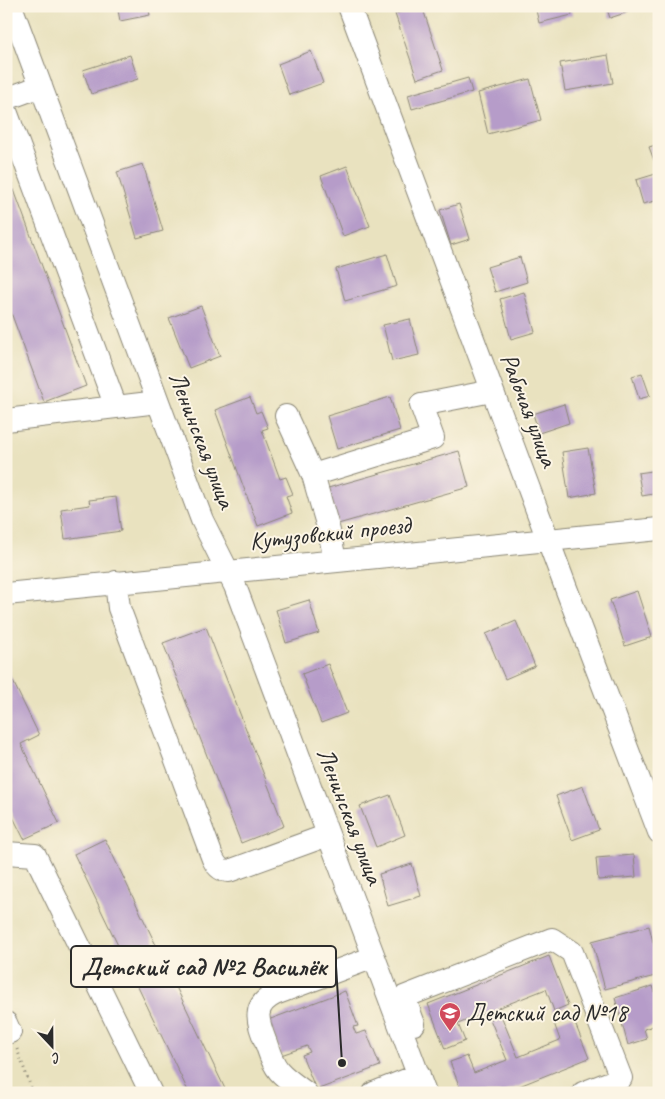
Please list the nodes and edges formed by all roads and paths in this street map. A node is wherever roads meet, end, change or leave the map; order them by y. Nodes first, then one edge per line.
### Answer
1 (11, 6) edge
2 (349, 6) edge
3 (41, 86) junction
4 (6, 99) edge
5 (6, 111) edge
6 (492, 391) junction
7 (158, 402) junction
8 (116, 407) junction
9 (286, 416) dead end
10 (6, 420) edge
11 (313, 475) junction
12 (659, 529) edge
13 (548, 540) junction
14 (335, 560) junction
15 (227, 571) junction
16 (116, 582) junction
17 (6, 594) edge
18 (659, 832) edge
19 (328, 835) junction
20 (6, 853) edge
21 (372, 951) junction
22 (8, 1027) edge
23 (422, 1084) edge
24 (33, 1093) edge
25 (151, 1093) edge
26 (306, 1093) edge
27 (374, 1093) edge
28 (439, 1093) edge
29 (583, 1093) edge

1 - 3 street, Ленинская улица
2 - 6 street, Рабочая улица
3 - 4 street
3 - 7 street, Ленинская улица
5 - 8 street
6 - 11 street
6 - 13 street, Рабочая улица
7 - 8 street
7 - 15 street, Ленинская улица
8 - 10 street
9 - 11 street
11 - 14 street
12 - 13 street, Кутузовский проезд
13 - 14 street, Кутузовский проезд
13 - 18 street, Рабочая улица
14 - 15 street, Кутузовский проезд
15 - 16 street, Кутузовский проезд
15 - 19 street, Ленинская улица
16 - 17 street, Кутузовский проезд
16 - 19 street
19 - 21 street, Ленинская улица
20 - 25 street
21 - 23 street, Ленинская улица
21 - 26 street
22 - 24 path
23 - 27 street
28 - 29 street

